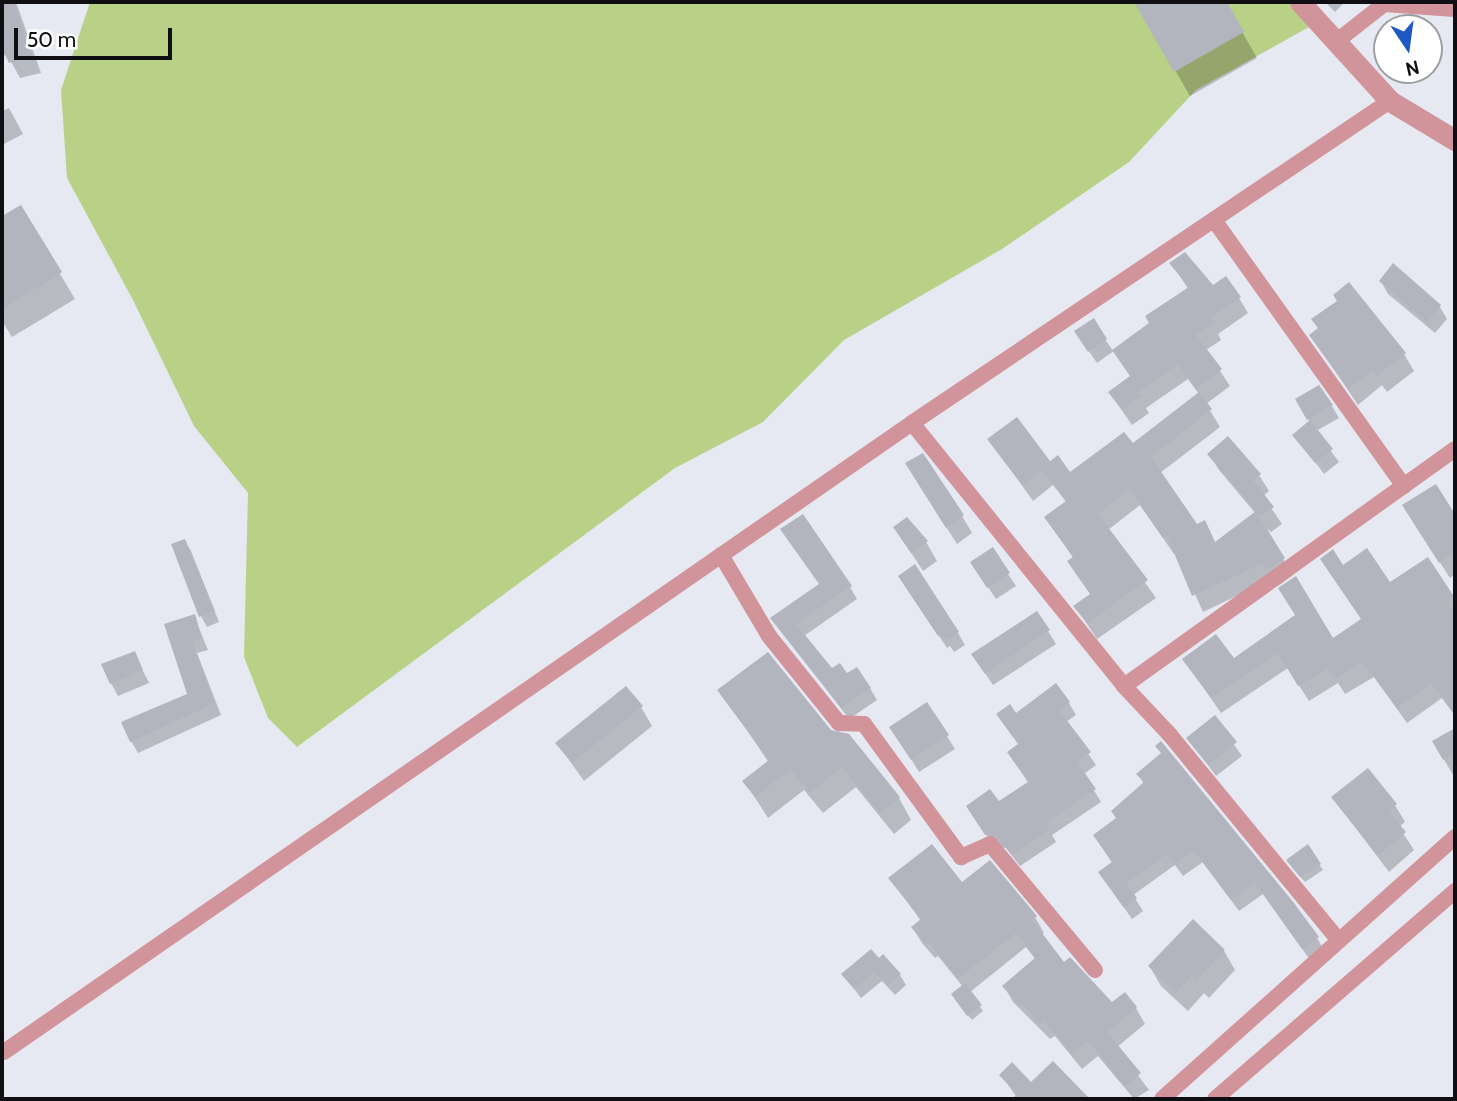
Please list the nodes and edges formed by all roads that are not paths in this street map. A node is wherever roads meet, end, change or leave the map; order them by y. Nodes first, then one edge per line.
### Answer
1 (1300, 2) edge
2 (1455, 9) edge
3 (1337, 41) junction
4 (1390, 101) junction
5 (1455, 140) edge
6 (1214, 220) junction
7 (912, 423) junction
8 (1455, 449) edge
9 (1404, 486) junction
10 (722, 555) junction
11 (1124, 686) junction
12 (1455, 837) edge
13 (1455, 891) edge
14 (1339, 941) junction
15 (1095, 970) dead end
16 (4, 1052) dead end
17 (1161, 1099) edge
18 (1215, 1099) edge

1 - 3 street
2 - 3 street
3 - 4 street
4 - 5 street
4 - 6 street
6 - 7 street
6 - 9 street
7 - 10 street
7 - 11 street
8 - 9 street
9 - 11 street
10 - 15 street
10 - 16 street
11 - 14 street
12 - 14 street
13 - 18 street
14 - 17 street

